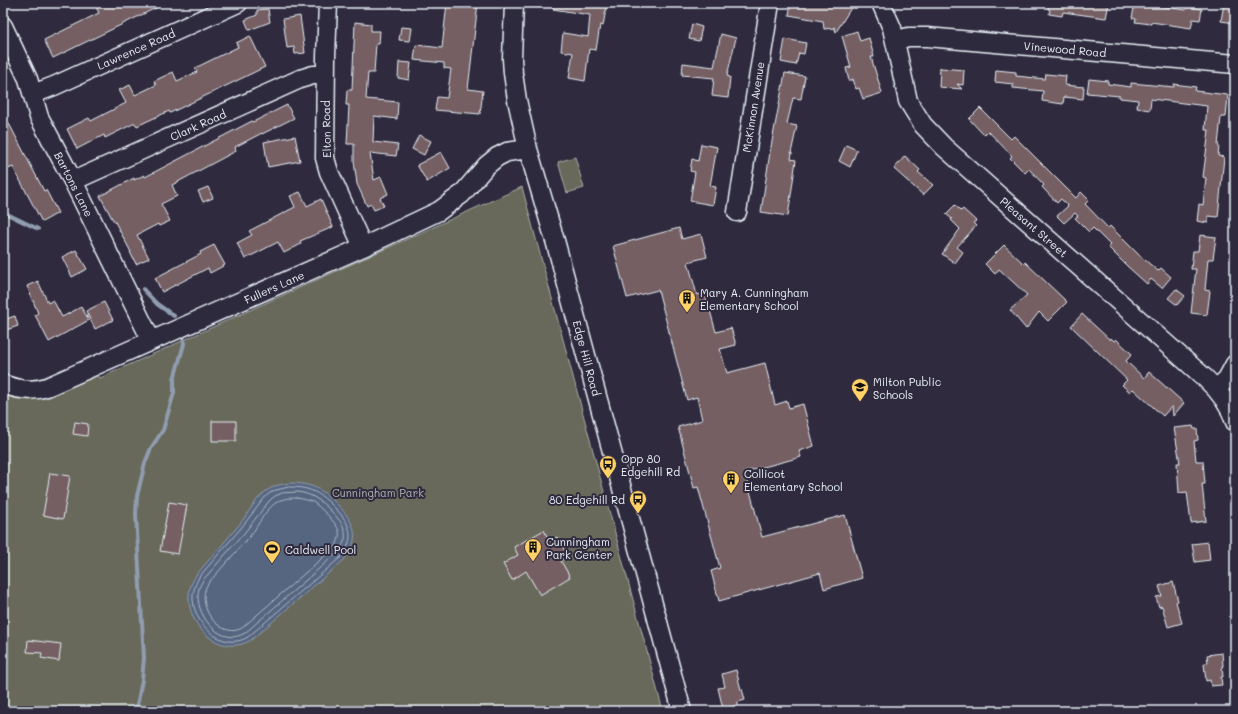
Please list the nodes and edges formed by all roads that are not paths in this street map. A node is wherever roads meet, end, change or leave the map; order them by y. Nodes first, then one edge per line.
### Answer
1 (238, 3) edge
2 (328, 3) edge
3 (514, 3) edge
4 (770, 3) edge
5 (881, 3) edge
6 (3, 26) edge
7 (895, 41) junction
8 (1235, 64) edge
9 (326, 75) junction
10 (33, 94) junction
11 (528, 149) junction
12 (73, 181) junction
13 (737, 212) dead end
14 (363, 248) junction
15 (151, 340) junction
16 (1235, 366) edge
17 (3, 384) edge
18 (1216, 390) junction
19 (1235, 422) edge
20 (682, 711) edge

1 - 10 street, Lawrence Road
2 - 9 street, Elton Road
3 - 11 street, Edge Hill Road
4 - 13 street, McKinnon Avenue
5 - 7 street, Pleasant Street
6 - 10 street, Bartons Lane
7 - 8 street, Vinewood Road
7 - 18 street, Pleasant Street
9 - 12 street, Clark Road
9 - 14 street, Elton Road
10 - 12 street, Bartons Lane
11 - 14 street, Fullers Lane
11 - 20 street, Edge Hill Road
12 - 15 street, Bartons Lane
14 - 15 street, Fullers Lane
15 - 17 street, Fullers Lane
16 - 18 street
18 - 19 street, Pleasant Street

